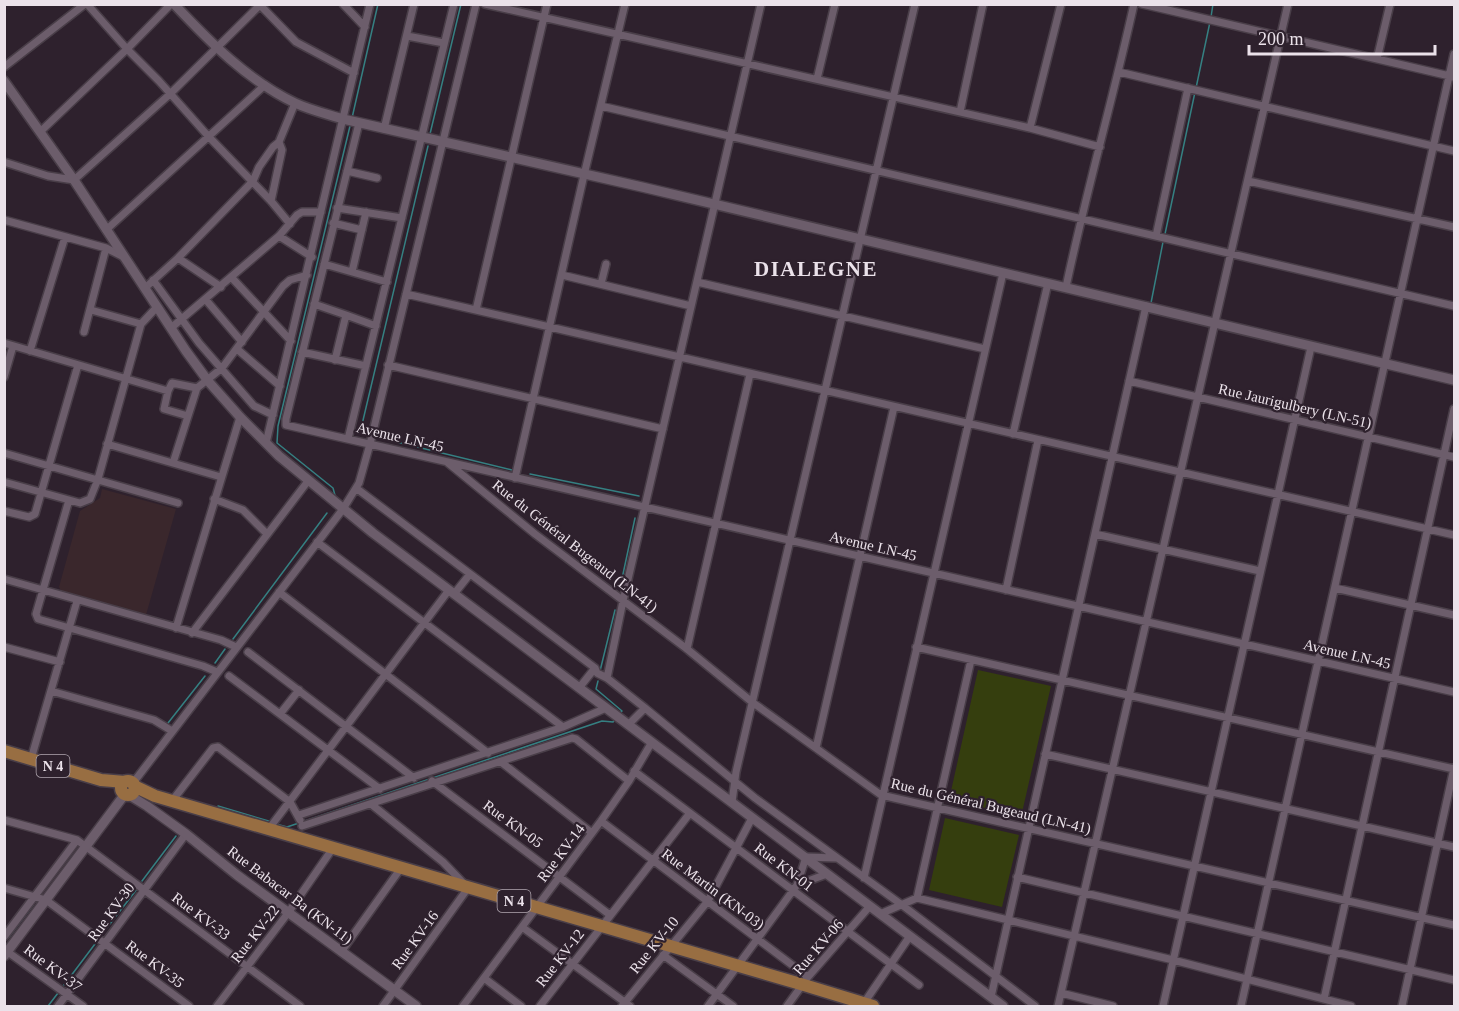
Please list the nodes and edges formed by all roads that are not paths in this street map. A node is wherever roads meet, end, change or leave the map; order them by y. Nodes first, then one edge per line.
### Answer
1 (86, 4) edge
2 (172, 4) edge
3 (343, 4) edge
4 (370, 4) edge
5 (414, 4) edge
6 (454, 4) edge
7 (476, 4) edge
8 (485, 4) edge
9 (547, 4) edge
10 (625, 4) edge
11 (761, 4) edge
12 (835, 4) edge
13 (915, 4) edge
14 (983, 4) edge
15 (1061, 4) edge
16 (1134, 4) edge
17 (1142, 4) edge
18 (1288, 4) edge
19 (1390, 4) edge
20 (260, 5) edge
21 (544, 18) junction
22 (365, 27) junction
23 (618, 34) junction
24 (407, 36) junction
25 (1281, 36) junction
26 (444, 43) junction
27 (127, 49) junction
28 (217, 49) junction
29 (1455, 54) edge
30 (1377, 59) junction
31 (748, 64) junction
32 (4, 67) edge
33 (1119, 72) junction
34 (354, 73) junction
35 (1453, 76) edge
36 (817, 80) junction
37 (4, 81) edge
38 (265, 86) junction
39 (1188, 88) junction
40 (170, 94) junction
41 (893, 97) junction
42 (295, 103) junction
43 (601, 106) junction
44 (1265, 106) junction
45 (960, 112) junction
46 (351, 121) junction
47 (1030, 128) junction
48 (384, 129) junction
49 (40, 132) junction
50 (731, 136) junction
51 (209, 137) junction
52 (421, 137) junction
53 (279, 142) junction
54 (442, 142) junction
55 (1100, 147) junction
56 (1435, 147) junction
57 (1455, 151) edge
58 (512, 158) junction
59 (4, 162) edge
60 (876, 170) junction
61 (347, 171) junction
62 (584, 175) junction
63 (377, 178) dead end
64 (74, 180) junction
65 (253, 181) junction
66 (1248, 181) junction
67 (271, 201) junction
68 (714, 205) junction
69 (337, 208) junction
70 (321, 212) junction
71 (366, 212) junction
72 (402, 218) junction
73 (1081, 219) junction
74 (1418, 219) junction
75 (4, 220) edge
76 (333, 223) junction
77 (290, 224) junction
78 (1455, 227) edge
79 (106, 230) junction
80 (362, 231) junction
81 (279, 236) junction
82 (1156, 236) junction
83 (65, 237) junction
84 (860, 239) junction
85 (106, 248) junction
86 (1231, 254) junction
87 (124, 257) junction
88 (312, 257) junction
89 (178, 258) junction
90 (324, 264) junction
91 (606, 264) dead end
92 (352, 272) junction
93 (1003, 273) junction
94 (307, 275) junction
95 (561, 275) junction
96 (232, 278) junction
97 (153, 280) junction
98 (387, 282) junction
99 (697, 282) junction
100 (1048, 283) junction
101 (601, 284) junction
102 (221, 287) junction
103 (1066, 287) junction
104 (145, 288) junction
105 (406, 294) junction
106 (1402, 294) junction
107 (206, 300) junction
108 (315, 304) junction
109 (691, 306) junction
110 (1146, 306) junction
111 (1455, 306) edge
112 (157, 307) junction
113 (91, 309) junction
114 (476, 310) junction
115 (263, 312) junction
116 (346, 315) junction
117 (842, 316) junction
118 (182, 319) junction
119 (141, 324) junction
120 (1215, 324) junction
121 (376, 326) junction
122 (550, 327) junction
123 (171, 328) junction
124 (84, 332) dead end
125 (291, 341) junction
126 (242, 342) junction
127 (4, 343) edge
128 (14, 346) junction
129 (1311, 347) junction
130 (237, 349) junction
131 (985, 350) junction
132 (30, 351) junction
133 (303, 352) junction
134 (680, 357) junction
135 (335, 360) junction
136 (1386, 364) junction
137 (78, 365) junction
138 (388, 365) junction
139 (366, 366) junction
140 (222, 368) junction
141 (750, 374) junction
142 (4, 377) edge
143 (126, 378) junction
144 (1455, 380) edge
145 (208, 381) junction
146 (1129, 381) junction
147 (280, 386) junction
148 (197, 388) junction
149 (168, 391) junction
150 (825, 391) junction
151 (1198, 397) junction
152 (533, 399) junction
153 (894, 407) junction
154 (1455, 409) edge
155 (273, 415) junction
156 (188, 416) junction
157 (240, 417) junction
158 (1295, 420) junction
159 (968, 424) junction
160 (663, 429) junction
161 (1013, 434) junction
162 (1369, 437) junction
163 (348, 440) junction
164 (1038, 440) junction
165 (266, 443) junction
166 (107, 444) junction
167 (370, 444) junction
168 (4, 453) edge
169 (1112, 455) junction
170 (1444, 455) junction
171 (1455, 457) edge
172 (446, 462) junction
173 (172, 463) junction
174 (49, 465) junction
175 (1181, 471) junction
176 (221, 477) junction
177 (515, 478) junction
178 (98, 479) junction
179 (308, 481) junction
180 (4, 482) edge
181 (356, 489) junction
182 (41, 493) junction
183 (1278, 494) junction
184 (214, 499) junction
185 (69, 500) junction
186 (178, 502) dead end
187 (645, 507) junction
188 (343, 509) junction
189 (4, 511) edge
190 (1352, 511) junction
191 (716, 524) junction
192 (1428, 529) junction
193 (267, 534) junction
194 (1095, 534) junction
195 (1455, 535) edge
196 (790, 540) junction
197 (317, 542) junction
198 (1163, 549) junction
199 (861, 557) junction
200 (1260, 571) junction
201 (933, 573) junction
202 (470, 574) junction
203 (4, 579) edge
204 (1335, 588) junction
205 (1006, 590) junction
206 (43, 591) junction
207 (279, 592) junction
208 (451, 592) junction
209 (77, 601) junction
210 (623, 601) junction
211 (1078, 606) junction
212 (1411, 606) junction
213 (1455, 615) edge
214 (1146, 622) junction
215 (424, 623) junction
216 (69, 628) junction
217 (176, 628) junction
218 (192, 633) junction
219 (1244, 644) junction
220 (4, 647) edge
221 (236, 647) junction
222 (916, 647) junction
223 (687, 649) junction
224 (248, 652) dead end
225 (971, 660) junction
226 (1319, 661) junction
227 (60, 662) junction
228 (595, 668) junction
229 (217, 672) junction
230 (386, 674) junction
231 (229, 676) dead end
232 (607, 678) junction
233 (1395, 678) junction
234 (1062, 681) junction
235 (579, 688) junction
236 (299, 690) junction
237 (51, 691) junction
238 (1455, 692) edge
239 (1129, 696) junction
240 (752, 702) junction
241 (606, 708) junction
242 (645, 708) junction
243 (280, 714) junction
244 (1228, 718) junction
245 (628, 724) junction
246 (346, 726) junction
247 (563, 727) junction
248 (172, 731) junction
249 (1302, 735) junction
250 (652, 742) junction
251 (816, 748) junction
252 (328, 750) junction
253 (4, 752) edge
254 (1378, 752) junction
255 (488, 753) junction
256 (1045, 754) junction
257 (31, 759) junction
258 (501, 762) junction
259 (1113, 769) junction
260 (1454, 769) edge
261 (634, 771) junction
262 (449, 772) junction
263 (414, 778) junction
264 (431, 778) junction
265 (734, 780) junction
266 (629, 781) junction
267 (380, 789) junction
268 (1211, 791) junction
269 (134, 792) junction
270 (881, 795) junction
271 (172, 801) junction
272 (290, 802) junction
273 (732, 802) junction
274 (372, 804) junction
275 (938, 808) junction
276 (1286, 808) junction
277 (690, 813) junction
278 (752, 818) junction
279 (4, 820) edge
280 (300, 821) junction
281 (602, 821) junction
282 (271, 825) junction
283 (1362, 826) junction
284 (1028, 829) junction
285 (592, 833) junction
286 (186, 834) junction
287 (304, 839) junction
288 (77, 840) junction
289 (1438, 843) junction
290 (1095, 844) junction
291 (86, 846) junction
292 (1455, 847) edge
293 (333, 848) junction
294 (737, 849) junction
295 (806, 857) junction
296 (837, 858) junction
297 (654, 861) junction
298 (1194, 866) junction
299 (402, 868) junction
300 (827, 874) junction
301 (560, 876) junction
302 (1017, 877) junction
303 (864, 878) junction
304 (1269, 883) junction
305 (4, 888) edge
306 (468, 888) junction
307 (795, 888) junction
308 (144, 890) junction
309 (1084, 893) junction
310 (35, 897) junction
311 (917, 898) junction
312 (46, 900) junction
313 (1346, 900) junction
314 (708, 902) junction
315 (902, 905) junction
316 (870, 906) junction
317 (536, 907) junction
318 (288, 913) junction
319 (880, 914) junction
320 (610, 915) junction
321 (1183, 916) junction
322 (1422, 917) junction
323 (1008, 920) junction
324 (1455, 925) edge
325 (522, 927) junction
326 (602, 927) junction
327 (849, 933) junction
328 (1257, 934) junction
329 (910, 936) junction
330 (1074, 936) junction
331 (4, 937) edge
332 (758, 939) junction
333 (105, 944) junction
334 (667, 950) junction
335 (6, 952) edge
336 (341, 952) junction
337 (1334, 952) junction
338 (1173, 960) junction
339 (572, 964) junction
340 (891, 964) junction
341 (739, 966) junction
342 (246, 967) junction
343 (1410, 970) junction
344 (995, 976) junction
345 (484, 978) junction
346 (1247, 980) junction
347 (1455, 980) edge
348 (806, 981) junction
349 (919, 985) dead end
350 (395, 991) junction
351 (1061, 993) junction
352 (717, 994) junction
353 (67, 995) junction
354 (991, 997) junction
355 (1324, 999) junction
356 (626, 1005) edge
357 (58, 1006) edge
358 (82, 1006) edge
359 (189, 1006) edge
360 (217, 1006) edge
361 (300, 1006) edge
362 (383, 1006) edge
363 (416, 1006) edge
364 (463, 1006) edge
365 (521, 1006) edge
366 (540, 1006) edge
367 (708, 1006) edge
368 (733, 1006) edge
369 (787, 1006) edge
370 (866, 1006) edge
371 (1003, 1006) edge
372 (1035, 1006) edge
373 (1058, 1006) edge
374 (1113, 1006) edge
375 (1163, 1006) edge
376 (1241, 1006) edge
377 (1351, 1006) edge
378 (1402, 1006) edge

1 - 27 street
1 - 32 street
2 - 27 street
2 - 28 street
3 - 22 street
4 - 22 street
5 - 24 street
6 - 26 street
7 - 54 street
8 - 21 street
9 - 21 street
10 - 23 street
11 - 31 street
12 - 36 street
13 - 41 street
14 - 45 street
15 - 47 street
16 - 33 street
17 - 25 street
18 - 25 street
19 - 30 street
20 - 28 street
20 - 34 street
21 - 23 street
21 - 58 street
22 - 34 street
23 - 31 street
23 - 43 street
24 - 26 street
24 - 48 street
25 - 30 street
25 - 44 street
26 - 52 street
27 - 40 street
27 - 49 street
28 - 38 street
28 - 40 street
29 - 35 street
30 - 35 street
31 - 36 street
31 - 50 street
33 - 39 street
33 - 55 street
34 - 46 street
35 - 56 street
36 - 41 street
37 - 49 street
38 - 42 street
38 - 51 street
39 - 44 street
39 - 82 street
40 - 51 street
40 - 64 street
41 - 45 street
41 - 60 street
42 - 46 street
42 - 53 street
43 - 50 street
43 - 62 street
44 - 56 street
44 - 66 street
45 - 47 street
46 - 48 street
46 - 61 street
46 - 70 street
47 - 55 street
48 - 52 street
49 - 64 street
50 - 60 street
50 - 68 street
51 - 65 street
51 - 79 street
52 - 54 street
52 - 72 street
53 - 65 street
53 - 67 street
54 - 58 street
54 - 105 street
55 - 73 street
56 - 57 street
56 - 74 street
58 - 62 street
58 - 114 street
59 - 64 street
60 - 73 street
60 - 84 street
61 - 63 street
61 - 69 street
62 - 68 street
62 - 95 street
64 - 79 street
65 - 67 street
65 - 89 street
66 - 74 street
66 - 86 street
67 - 77 street
68 - 84 street
68 - 99 street
69 - 71 street
69 - 76 street
70 - 77 street
70 - 88 street
71 - 72 street
71 - 80 street
72 - 98 street
73 - 82 street
73 - 103 street
74 - 78 street
74 - 106 street
75 - 83 street
76 - 80 street
76 - 90 street
77 - 81 street
79 - 87 street
80 - 92 street
81 - 88 street
81 - 96 street
82 - 86 street
83 - 85 street
83 - 132 street
84 - 93 street
84 - 117 street
85 - 87 street
85 - 113 street
86 - 106 street
86 - 120 street
87 - 104 street
88 - 94 street
89 - 97 street
89 - 102 street
90 - 92 street
90 - 108 street
91 - 101 street
92 - 98 street
93 - 100 street
93 - 131 street
94 - 115 street
94 - 125 street
95 - 101 street
95 - 122 street
96 - 102 street
96 - 115 street
97 - 104 street
97 - 118 street
98 - 121 street
99 - 109 street
99 - 117 street
100 - 103 street
100 - 161 street
101 - 109 street
102 - 107 street
103 - 110 street
104 - 112 street
105 - 114 street
105 - 138 street
106 - 111 street
106 - 136 street
107 - 118 street
107 - 126 street
108 - 116 street
108 - 133 street
109 - 134 street
110 - 120 street
110 - 146 street
112 - 119 street
112 - 123 street
113 - 119 street
113 - 124 street
114 - 122 street
115 - 125 street
115 - 126 street
116 - 121 street
116 - 135 street
117 - 131 street
117 - 150 street
118 - 123 street
118 - 140 street
119 - 143 street
120 - 129 street
120 - 151 street
121 - 139 street
122 - 134 street
122 - 152 street
123 - 145 street
125 - 147 street
126 - 130 street
127 - 128 street
128 - 132 street
128 - 142 street
129 - 136 street
129 - 158 street
130 - 140 street
130 - 147 street
131 - 159 street
132 - 137 street
133 - 135 street
133 - 163 street, Avenue LN-45
134 - 141 street
134 - 160 street
135 - 139 street
136 - 144 street
136 - 162 street
137 - 143 street
137 - 174 street
138 - 152 street
138 - 167 street
139 - 163 street
140 - 145 street
140 - 155 street
141 - 150 street
141 - 191 street
143 - 149 street
143 - 166 street
145 - 148 street
145 - 157 street
146 - 151 street, Rue Jaurigulbery (LN-51)
146 - 169 street
147 - 155 street
148 - 149 street
148 - 156 street
149 - 156 street
150 - 153 street
150 - 196 street
151 - 158 street, Rue Jaurigulbery (LN-51)
151 - 175 street
152 - 160 street
152 - 177 street
153 - 159 street
153 - 199 street
154 - 170 street
155 - 165 street
156 - 173 street
157 - 165 street
157 - 176 street
158 - 162 street, Rue Jaurigulbery (LN-51)
158 - 183 street
159 - 161 street
159 - 201 street
160 - 187 street
161 - 164 street
162 - 170 street, Rue Jaurigulbery (LN-51)
162 - 190 street
163 - 167 street, Avenue LN-45
164 - 169 street
164 - 205 street
165 - 179 street
166 - 173 street
166 - 178 street
167 - 172 street, Avenue LN-45
167 - 181 street
168 - 174 street
169 - 175 street
169 - 194 street
170 - 171 street, Rue Jaurigulbery (LN-51)
170 - 192 street
172 - 177 street, Avenue LN-45
172 - 210 street, Rue du Général Bugeaud (LN-41)
173 - 176 street
174 - 178 street
174 - 182 street
175 - 183 street
175 - 198 street
176 - 184 street
177 - 187 street, Avenue LN-45
178 - 185 street
178 - 186 street
179 - 188 street
179 - 193 street
180 - 182 street
181 - 188 street
181 - 202 street
182 - 185 street
182 - 189 street
183 - 190 street
183 - 200 street
184 - 193 street
184 - 217 street
185 - 206 street
187 - 191 street, Avenue LN-45
187 - 210 street
188 - 197 street
188 - 208 street
190 - 192 street
190 - 204 street
191 - 196 street, Avenue LN-45
191 - 223 street
192 - 195 street
192 - 212 street
193 - 218 street
194 - 198 street
194 - 211 street
196 - 199 street, Avenue LN-45
196 - 240 street
197 - 207 street
197 - 215 street
198 - 200 street
198 - 214 street
199 - 201 street, Avenue LN-45
199 - 251 street
200 - 219 street
201 - 205 street, Avenue LN-45
201 - 222 street
202 - 208 street
202 - 228 street
203 - 206 street
204 - 212 street
204 - 226 street
205 - 211 street, Avenue LN-45
206 - 209 street
206 - 216 street
207 - 221 street
207 - 230 street
208 - 215 street
208 - 235 street
209 - 216 street
209 - 217 street
210 - 223 street, Rue du Général Bugeaud (LN-41)
210 - 232 street
211 - 214 street, Avenue LN-45
211 - 234 street
212 - 213 street
212 - 233 street
214 - 219 street, Avenue LN-45
214 - 239 street
215 - 230 street
215 - 247 street
216 - 227 street
216 - 229 street
217 - 218 street
218 - 221 street
219 - 226 street, Avenue LN-45
219 - 244 street
220 - 227 street
221 - 229 street
222 - 225 street
222 - 270 street
223 - 240 street, Rue du Général Bugeaud (LN-41)
224 - 236 street
225 - 234 street
225 - 275 street
226 - 233 street, Avenue LN-45
226 - 249 street
227 - 237 street
228 - 232 street
228 - 235 street
229 - 248 street
230 - 246 street
230 - 255 street
231 - 243 street
232 - 242 street
233 - 238 street, Avenue LN-45
233 - 254 street
234 - 239 street
234 - 256 street
235 - 241 street
236 - 243 street
236 - 246 street
237 - 248 street
237 - 257 street
239 - 244 street
239 - 259 street
240 - 251 street, Rue du Général Bugeaud (LN-41)
240 - 265 street
241 - 245 street
241 - 247 street
242 - 245 street
242 - 265 street
243 - 252 street
244 - 249 street
244 - 268 street
245 - 250 street
246 - 252 street
246 - 263 street
247 - 255 street
248 - 269 street
249 - 254 street
249 - 276 street
250 - 261 street, Rue KV-14
250 - 273 street
251 - 270 street, Rue du Général Bugeaud (LN-41)
252 - 267 street
252 - 272 street
253 - 257 main road, N 4
254 - 260 street
254 - 283 street
255 - 262 street
256 - 259 street
256 - 284 street
257 - 269 main road, N 4
258 - 262 street
258 - 266 street
258 - 285 street
259 - 268 street
259 - 290 street
260 - 289 street
261 - 266 street, Rue KV-14
261 - 277 street, Rue KN-01
262 - 264 street
262 - 264 street
263 - 264 street
263 - 267 street
264 - 274 street
264 - 301 street, Rue KN-05
265 - 273 street
265 - 296 street
266 - 281 street, Rue KV-14
267 - 280 street
268 - 276 street
268 - 298 street
269 - 271 main road, N 4
269 - 286 street, Rue Babacar Ba (KN-11)
269 - 291 street
270 - 275 street, Rue du Général Bugeaud (LN-41)
270 - 303 street
271 - 272 street
271 - 282 main road, N 4
272 - 280 street
272 - 282 street
273 - 278 street
274 - 280 street
274 - 306 street
275 - 284 street, Rue du Général Bugeaud (LN-41)
275 - 311 street
276 - 283 street
276 - 304 street
277 - 294 street, Rue KN-01
277 - 297 street, Rue KV-12
278 - 294 street, Rue KV-10
278 - 295 street
279 - 288 street, Rue KV-33
280 - 287 street
281 - 285 street, Rue KV-14
281 - 297 street, Rue Martin (KN-03)
282 - 287 main road, N 4
283 - 289 street
283 - 313 street
284 - 290 street, Rue du Général Bugeaud (LN-41)
284 - 302 street
285 - 301 street, Rue KV-14
286 - 308 street, Rue KV-30
286 - 318 street, Rue Babacar Ba (KN-11)
287 - 293 main road, N 4
288 - 291 street, Rue KV-33
288 - 310 street
289 - 292 street
289 - 322 street
290 - 298 street, Rue du Général Bugeaud (LN-41)
290 - 309 street
291 - 308 street, Rue KV-33
291 - 312 street
293 - 299 main road, N 4
293 - 318 street, Rue KV-22
294 - 307 street, Rue KN-01
294 - 314 street, Rue KV-10
295 - 296 street
295 - 300 street
295 - 307 street
296 - 303 street
297 - 314 street, Rue Martin (KN-03)
297 - 320 street, Rue KV-12
298 - 304 street, Rue du Général Bugeaud (LN-41)
298 - 321 street
299 - 306 main road, N 4
299 - 336 street
300 - 307 street
300 - 316 street
301 - 317 street, Rue KV-14
301 - 320 street, Rue KN-05
302 - 309 street
302 - 323 street
303 - 315 street
304 - 313 street, Rue du Général Bugeaud (LN-41)
304 - 328 street
305 - 310 street
306 - 317 main road, N 4
306 - 350 street, Rue KV-16
307 - 327 street, Rue KN-01
307 - 332 street
308 - 333 street, Rue KV-30
308 - 342 street, Rue KV-33
309 - 321 street
309 - 330 street
310 - 312 street
310 - 331 street
311 - 315 street
311 - 323 street
312 - 333 street, Rue KV-35
312 - 335 street
313 - 322 street, Rue du Général Bugeaud (LN-41)
313 - 337 street
314 - 332 street, Rue Martin (KN-03)
314 - 334 street, Rue KV-10
315 - 319 street
315 - 344 street
316 - 319 street
316 - 327 street, Rue KV-06
317 - 325 street, Rue KV-14
317 - 326 main road, N 4
318 - 336 street, Rue Babacar Ba (KN-11)
318 - 342 street, Rue KV-22
319 - 329 street
320 - 326 street, Rue KV-12
321 - 328 street
321 - 338 street
322 - 324 street, Rue du Général Bugeaud (LN-41)
322 - 343 street
323 - 330 street
323 - 344 street
325 - 339 street
325 - 345 street, Rue KV-14
326 - 334 main road, N 4
326 - 339 street, Rue KV-12
327 - 340 street, Rue KN-01
327 - 348 street, Rue KV-06
328 - 337 street
328 - 346 street
329 - 340 street
329 - 354 street
330 - 338 street
330 - 351 street
332 - 341 street
332 - 348 street, Rue Martin (KN-03)
333 - 353 street, Rue KV-30
333 - 359 street, Rue KV-35
334 - 341 main road, N 4
334 - 352 street
334 - 356 street, Rue KV-10
335 - 353 street, Rue KV-37
336 - 350 street, Rue Babacar Ba (KN-11)
337 - 343 street
337 - 355 street
338 - 346 street
338 - 375 street
339 - 356 street
339 - 366 street, Rue KV-12
340 - 349 street, Rue KN-01
340 - 370 street
341 - 348 main road, N 4
341 - 352 street
342 - 360 street, Rue KV-22
342 - 361 street, Rue KV-33
343 - 347 street
343 - 378 street
344 - 354 street
344 - 372 street
345 - 364 street, Rue KV-14
345 - 365 street
346 - 355 street
346 - 376 street
348 - 369 street, Rue KV-06
348 - 370 main road, N 4
350 - 362 street, Rue KV-16
350 - 363 street, Rue Babacar Ba (KN-11)
351 - 373 street
351 - 374 street
352 - 367 street
352 - 368 street
353 - 357 street, Rue KV-30
353 - 358 street, Rue KV-37
354 - 371 street
355 - 377 street

